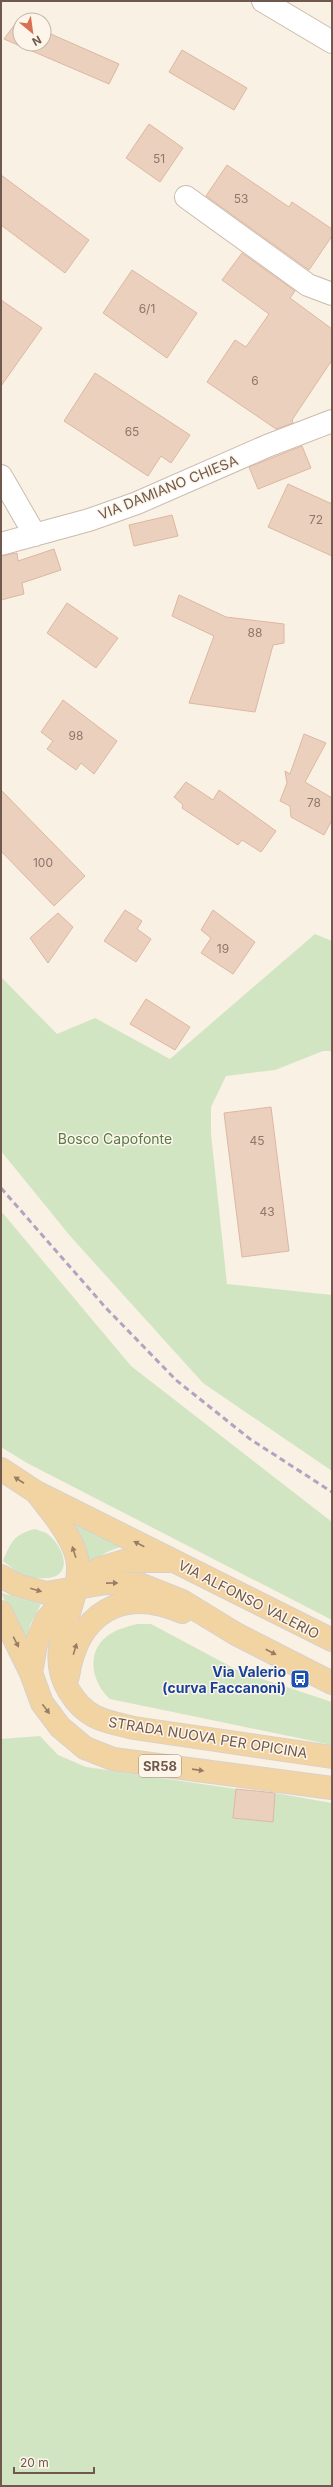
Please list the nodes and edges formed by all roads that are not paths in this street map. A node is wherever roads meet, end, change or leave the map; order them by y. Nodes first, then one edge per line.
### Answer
1 (263, 1) edge
2 (332, 42) edge
3 (186, 197) dead end
4 (332, 294) edge
5 (332, 421) edge
6 (1, 476) edge
7 (36, 535) junction
8 (1, 544) edge
9 (1, 1469) edge
10 (36, 1492) junction
11 (174, 1561) junction
12 (1, 1576) edge
13 (74, 1590) junction
14 (1, 1612) edge
15 (236, 1634) junction
16 (332, 1640) edge
17 (32, 1673) junction
18 (332, 1683) edge
19 (67, 1687) junction
20 (332, 1757) edge
21 (332, 1788) edge

1 - 2 street
3 - 4 street
5 - 7 street, VIA DAMIANO CHIESA
6 - 7 street
7 - 8 street, VIA DAMIANO CHIESA
10 -> 9 main road
11 -> 10 main road
13 -> 10 main road, STRADA NUOVA PER OPICINA
11 - 13 main road, VIA ALFONSO VALERIO
11 - 16 main road, VIA ALFONSO VALERIO
12 -> 13 main road
13 -> 15 main road
13 - 17 main road
13 - 19 main road, STRADA NUOVA PER OPICINA
14 -> 17 main road, SR58
15 -> 18 main road
19 -> 15 main road
17 -> 21 main road, SR58
19 - 20 main road, STRADA NUOVA PER OPICINA

